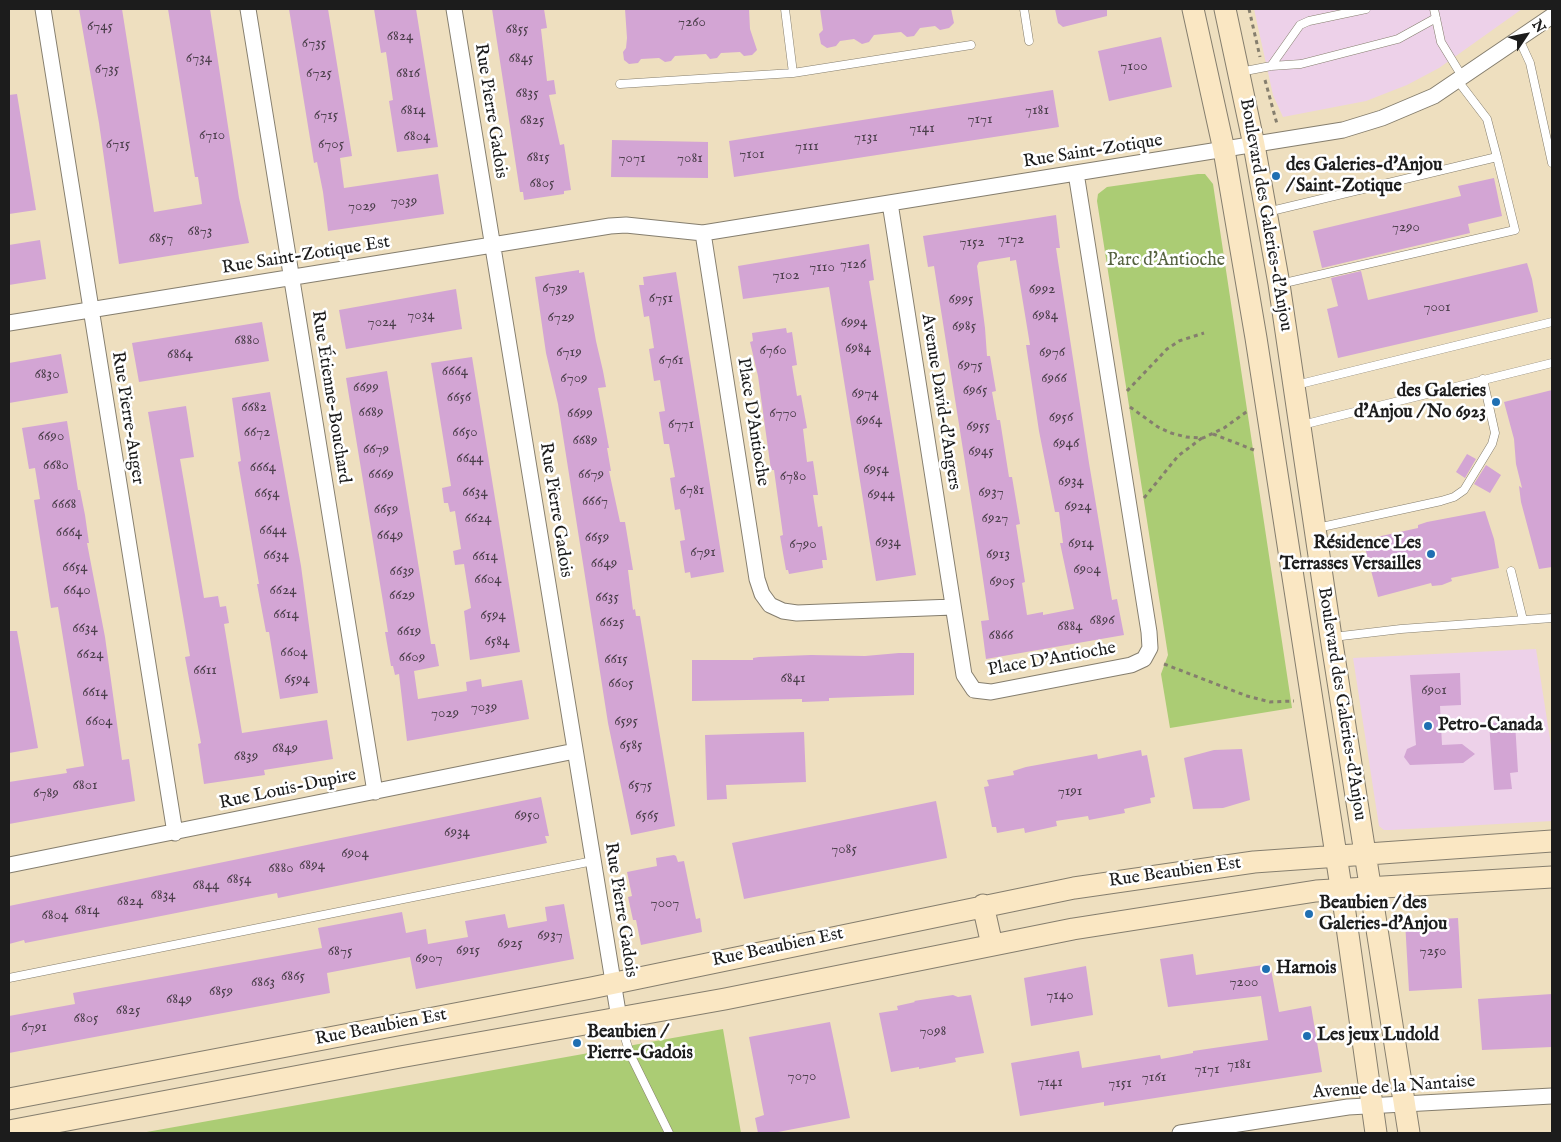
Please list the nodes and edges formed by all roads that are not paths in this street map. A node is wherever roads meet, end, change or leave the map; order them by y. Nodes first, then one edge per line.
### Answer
1 (42, 9) edge
2 (248, 9) edge
3 (454, 9) edge
4 (786, 9) edge
5 (1024, 9) edge
6 (1193, 9) edge
7 (1225, 9) edge
8 (1366, 9) edge
9 (1434, 9) edge
10 (1552, 16) edge
11 (1436, 18) junction
12 (1519, 39) junction
13 (1029, 42) dead end
14 (971, 45) dead end
15 (1271, 66) junction
16 (1240, 72) junction
17 (793, 73) junction
18 (1461, 80) junction
19 (620, 84) dead end
20 (1254, 145) junction
21 (1224, 150) junction
22 (1497, 157) junction
23 (1552, 164) edge
24 (1076, 173) junction
25 (890, 203) junction
26 (1267, 212) junction
27 (610, 226) joint
28 (704, 233) junction
29 (492, 245) junction
30 (291, 277) junction
31 (1279, 284) junction
32 (91, 309) junction
33 (1552, 322) edge
34 (9, 323) edge
35 (1552, 363) edge
36 (1483, 379) junction
37 (1294, 385) junction
38 (1300, 426) junction
39 (1315, 529) junction
40 (1511, 571) dead end
41 (953, 607) junction
42 (1552, 618) edge
43 (1523, 620) junction
44 (1331, 637) junction
45 (575, 751) junction
46 (375, 792) junction
47 (175, 833) junction
48 (1552, 841) edge
49 (1365, 853) junction
50 (1335, 855) junction
51 (593, 861) junction
52 (9, 865) edge
53 (1552, 878) edge
54 (1371, 888) junction
55 (1341, 890) junction
56 (983, 905) junction
57 (992, 945) junction
58 (9, 978) edge
59 (612, 983) junction
60 (619, 1018) junction
61 (395, 1025) junction
62 (400, 1057) junction
63 (1552, 1096) edge
64 (9, 1099) edge
65 (1404, 1103) junction
66 (1372, 1104) junction
67 (9, 1131) edge
68 (669, 1133) edge
69 (1180, 1133) edge
70 (1376, 1133) edge
71 (1409, 1133) edge

1 - 32 street, Rue Pierre-Auger
2 - 30 street, Rue Étienne-Bouchard
3 - 29 street, Rue Pierre Gadois
4 - 17 lane
5 - 13 lane
6 - 21 street, Boulevard des Galeries-d'Anjou
7 - 16 street, Boulevard des Galeries-d'Anjou
8 - 15 lane
9 - 11 lane
10 - 12 street, Rue Saint-Zotique
11 - 15 lane
11 - 18 lane
12 - 18 street, Rue Saint-Zotique
12 - 23 lane
14 - 17 lane
15 - 16 lane
16 - 20 street, Boulevard des Galeries-d'Anjou
17 - 19 lane
18 - 20 street, Rue Saint-Zotique
18 - 22 lane
20 - 21 street, Rue Saint-Zotique
20 - 26 street, Boulevard des Galeries-d'Anjou
21 - 24 street, Rue Saint-Zotique
21 - 50 street, Boulevard des Galeries-d'Anjou
22 - 26 lane
22 - 31 lane
24 - 25 street, Rue Saint-Zotique
24 - 41 street, Place D'Antioche
25 - 28 street, Rue Saint-Zotique
25 - 41 street, Avenue David-d'Angers
26 - 31 street, Boulevard des Galeries-d'Anjou
27 - 28 street, Rue Saint-Zotique
27 - 29 street, Rue Saint-Zotique Est
28 - 41 street, Place D'Antioche
29 - 30 street, Rue Saint-Zotique Est
29 - 45 street, Rue Pierre Gadois
30 - 32 street, Rue Saint-Zotique Est
30 - 46 street, Rue Étienne-Bouchard
31 - 37 street, Boulevard des Galeries-d'Anjou
32 - 34 street, Rue Saint-Zotique Est
32 - 47 street, Rue Pierre-Auger
33 - 37 lane
35 - 36 lane
36 - 38 lane
36 - 39 lane
37 - 38 street, Boulevard des Galeries-d'Anjou
38 - 39 street, Boulevard des Galeries-d'Anjou
39 - 44 street, Boulevard des Galeries-d'Anjou
40 - 43 lane
42 - 43 lane
43 - 44 lane
44 - 49 street, Boulevard des Galeries-d'Anjou
45 - 46 street, Rue Louis-Dupire
45 - 51 street, Rue Pierre Gadois
46 - 47 street, Rue Louis-Dupire
47 - 52 street, Rue Louis-Dupire
48 - 49 street, Rue Beaubien Est
49 - 50 street, Rue Beaubien Est
49 - 54 street, Boulevard des Galeries-d'Anjou
50 - 55 street, Boulevard des Galeries-d'Anjou
50 - 56 street, Rue Beaubien Est
51 - 58 lane
51 - 59 street, Rue Pierre Gadois
53 - 54 street, Rue Beaubien Est
54 - 55 street, Rue Beaubien Est
54 - 65 street, Boulevard des Galeries-d'Anjou
55 - 57 street, Rue Beaubien Est
55 - 66 street, Boulevard des Galeries-d'Anjou
56 - 57 street
56 - 59 street, Rue Beaubien Est
57 - 60 street, Rue Beaubien Est
59 - 60 street, Rue Pierre Gadois
59 - 61 street, Rue Beaubien Est
60 - 62 street, Rue Beaubien Est
60 - 68 lane
61 - 62 street
61 - 64 street, Rue Beaubien Est
62 - 67 street, Rue Beaubien Est
63 - 65 street, Avenue de la Nantaise
65 - 66 street, Avenue de la Nantaise
65 - 71 street, Boulevard des Galeries-d'Anjou
66 - 69 street, Avenue de la Nantaise
66 - 70 street, Boulevard des Galeries-d'Anjou

